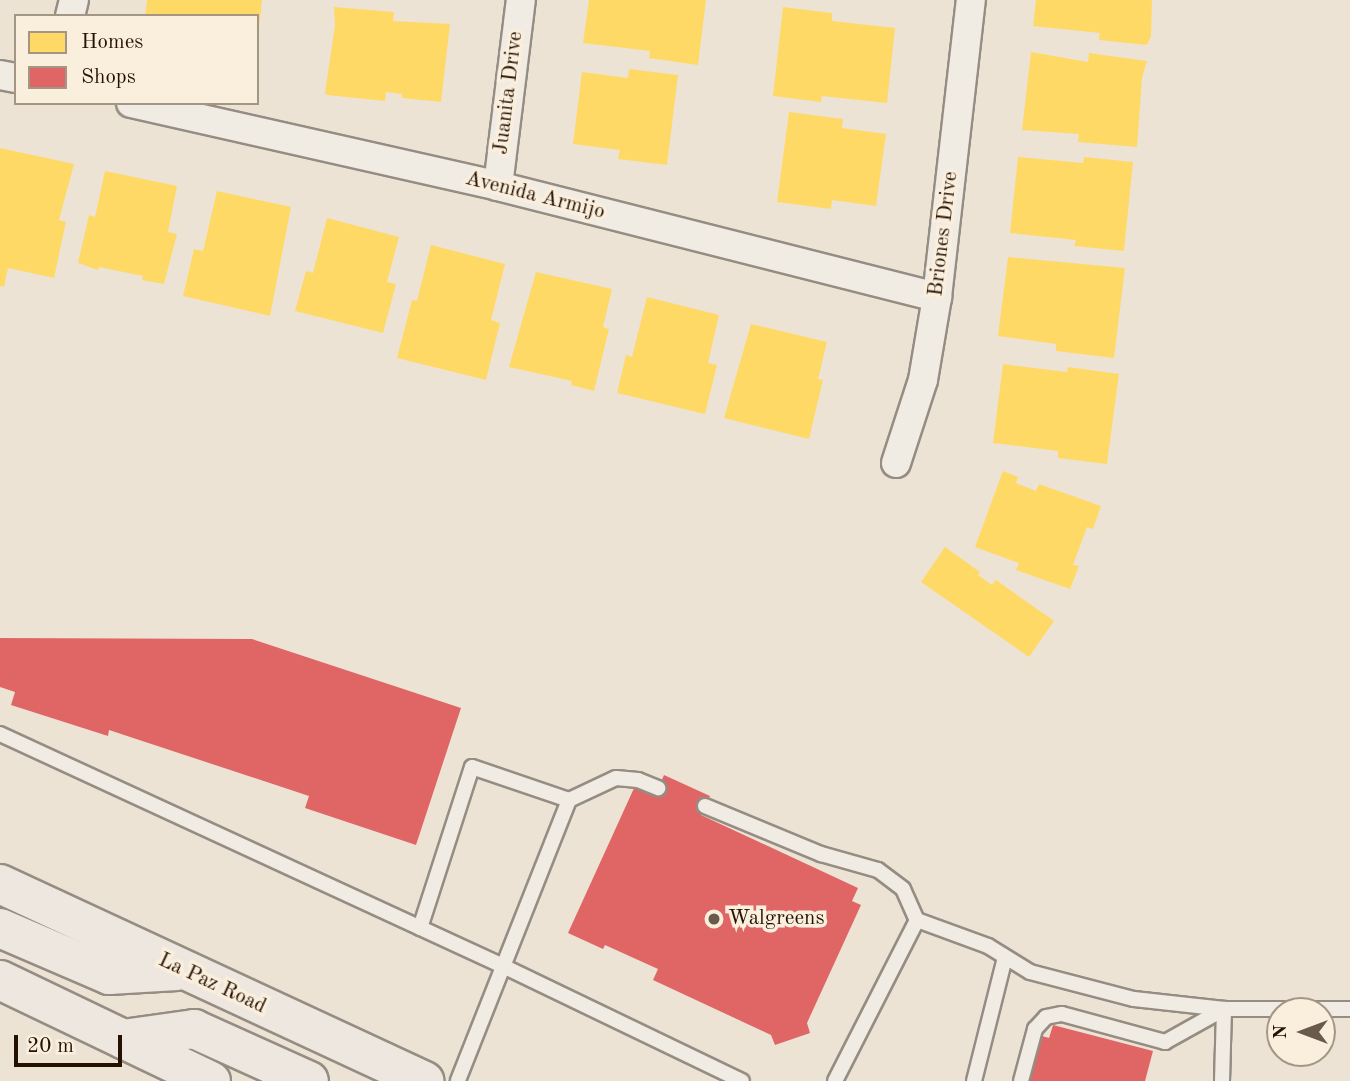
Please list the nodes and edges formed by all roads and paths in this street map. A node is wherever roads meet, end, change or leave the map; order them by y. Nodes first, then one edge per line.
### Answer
1 (521, 0) edge
2 (971, 0) edge
3 (140, 105) edge
4 (498, 186) junction
5 (937, 298) junction
6 (896, 463) dead end
7 (0, 734) edge
8 (658, 788) dead end
9 (569, 800) junction
10 (705, 806) dead end
11 (0, 884) edge
12 (917, 920) junction
13 (0, 928) edge
14 (420, 928) junction
15 (1005, 958) junction
16 (503, 966) junction
17 (183, 971) junction
18 (0, 980) edge
19 (1224, 1009) junction
20 (1350, 1009) edge
21 (122, 1039) junction
22 (211, 1081) edge
23 (309, 1081) edge
24 (425, 1081) edge
25 (458, 1081) edge
26 (742, 1081) edge
27 (835, 1081) edge
28 (974, 1081) edge
29 (1021, 1081) edge
30 (1222, 1081) edge

1 - 4 street, Juanita Drive
2 - 5 street, Briones Drive
3 - 4 street, Avenida Armijo
4 - 5 street, Avenida Armijo
5 - 6 street, Briones Drive
7 - 14 lane
8 - 9 lane
9 - 14 lane
9 - 16 lane
10 - 12 lane
11 - 17 main road, La Paz Road
12 - 15 lane
12 - 27 lane
13 - 17 main road
14 - 16 lane
15 - 19 lane
15 - 28 lane
16 - 25 lane
16 - 26 lane
17 - 24 main road, La Paz Road
18 - 21 main road
19 - 20 lane
19 - 29 lane
19 - 30 lane
21 - 22 main road
21 - 23 main road

